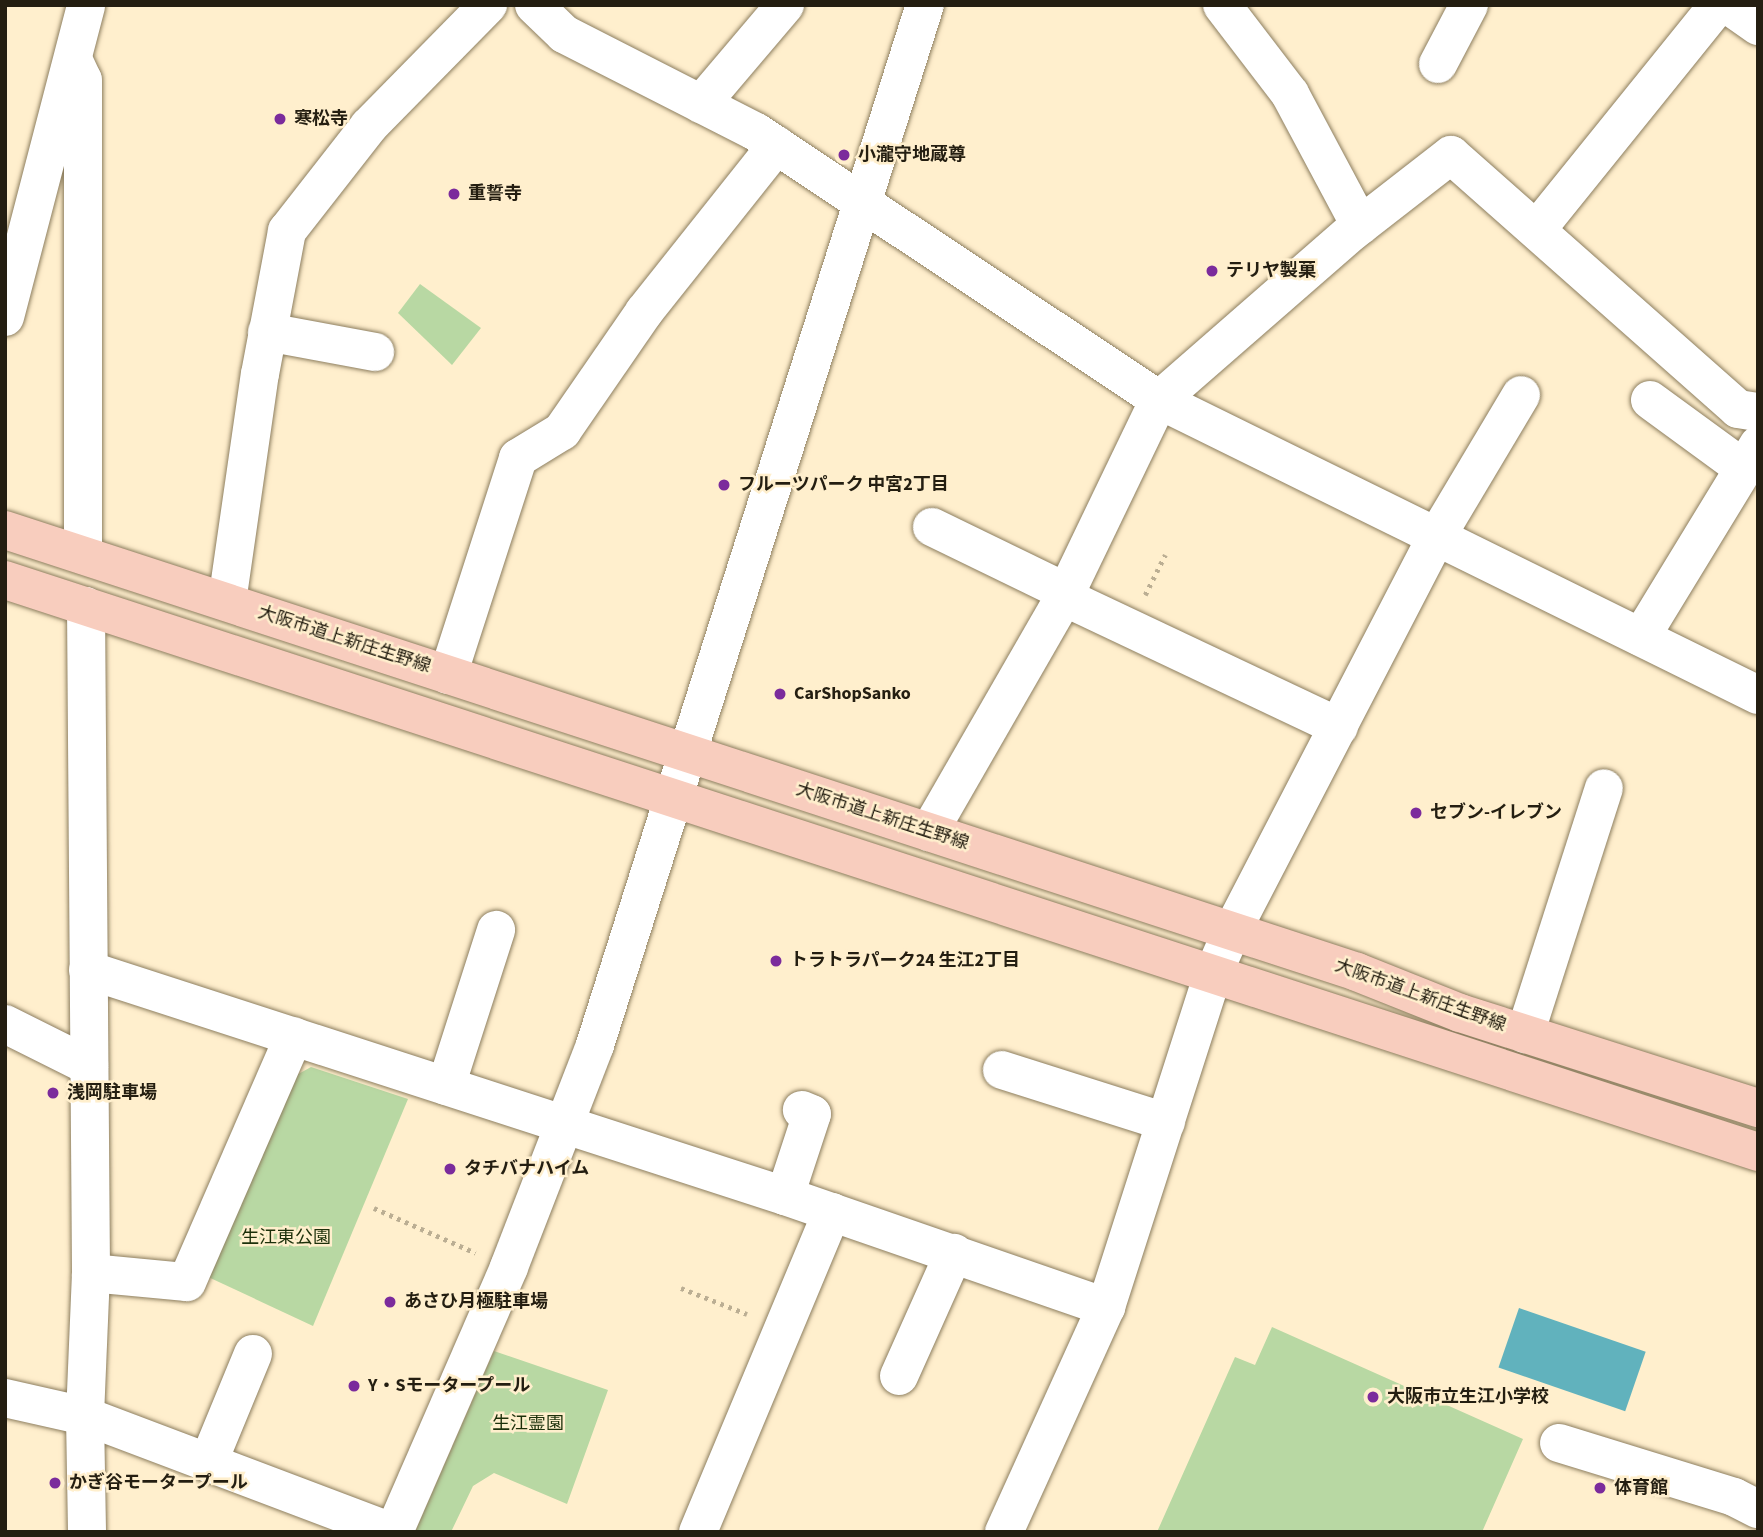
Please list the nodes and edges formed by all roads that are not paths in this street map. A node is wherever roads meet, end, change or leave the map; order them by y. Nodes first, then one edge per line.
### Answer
1 (86, 5) edge
2 (488, 5) edge
3 (534, 5) edge
4 (785, 5) edge
5 (925, 5) edge
6 (1222, 5) edge
7 (1469, 5) edge
8 (1717, 5) edge
9 (1728, 5) edge
10 (1758, 26) edge
11 (72, 59) junction
12 (1438, 64) dead end
13 (701, 104) junction
14 (776, 145) junction
15 (865, 201) junction
16 (1360, 225) junction
17 (1538, 228) junction
18 (13, 253) edge
19 (5, 317) edge
20 (267, 332) junction
21 (375, 352) dead end
22 (1521, 395) dead end
23 (1159, 400) junction
24 (1650, 400) dead end
25 (1758, 412) edge
26 (1750, 457) edge
27 (932, 527) dead end
28 (5, 530) edge
29 (1437, 536) junction
30 (83, 555) junction
31 (5, 580) edge
32 (1065, 595) junction
33 (228, 602) junction
34 (86, 606) junction
35 (1641, 637) junction
36 (448, 675) junction
37 (1758, 695) edge
38 (1339, 727) junction
39 (688, 753) junction
40 (1604, 788) dead end
41 (673, 797) junction
42 (929, 832) junction
43 (496, 930) dead end
44 (1232, 930) junction
45 (88, 970) junction
46 (1213, 974) junction
47 (5, 1024) edge
48 (1525, 1034) junction
49 (294, 1036) junction
50 (89, 1066) junction
51 (1002, 1070) dead end
52 (446, 1086) junction
53 (1758, 1108) edge
54 (802, 1110) dead end
55 (1166, 1122) junction
56 (565, 1125) junction
57 (1758, 1152) edge
58 (785, 1196) junction
59 (832, 1212) junction
60 (954, 1253) junction
61 (91, 1273) junction
62 (1106, 1307) junction
63 (253, 1354) dead end
64 (899, 1376) dead end
65 (5, 1398) edge
66 (85, 1416) junction
67 (1559, 1443) dead end
68 (208, 1462) junction
69 (1758, 1509) edge
70 (87, 1532) edge
71 (393, 1532) edge
72 (698, 1532) edge
73 (1004, 1532) edge

1 - 11 street
2 - 20 street
3 - 13 street
4 - 13 street
5 - 15 street
6 - 16 street
7 - 12 street
8 - 17 street
9 - 10 street
11 - 18 street
11 - 30 street
13 - 14 street
14 - 15 street
14 - 36 street
15 - 23 street
15 - 39 street
16 - 17 street
16 - 23 street
17 - 25 street
18 - 19 street
20 - 21 street
20 - 33 street
22 - 29 street
23 - 29 street
23 - 32 street
24 - 26 street
26 - 35 street
27 - 32 street
28 - 30 main road, 大阪市道上新庄生野線
29 - 35 street
29 - 38 street
30 - 33 main road, 大阪市道上新庄生野線
31 - 34 main road
32 - 38 street
32 - 42 street
33 - 36 main road, 大阪市道上新庄生野線
34 - 41 main road
34 - 45 street
35 - 37 street
36 - 39 main road, 大阪市道上新庄生野線
38 - 44 street
39 - 41 street
39 - 42 main road, 大阪市道上新庄生野線
40 - 48 street
41 - 46 main road
41 - 56 street
42 - 44 main road, 大阪市道上新庄生野線
43 - 52 street
44 - 46 street
44 - 48 main road, 大阪市道上新庄生野線
45 - 49 street
45 - 50 street
46 - 55 street
46 - 57 main road
47 - 50 street
48 - 53 main road, 大阪市道上新庄生野線
49 - 52 street
49 - 61 street
50 - 61 street
51 - 55 street
52 - 56 street
54 - 58 street
55 - 62 street
56 - 58 street
56 - 71 street
58 - 59 street
59 - 60 street
59 - 72 street
60 - 62 street
60 - 64 street
61 - 66 street
62 - 73 street
63 - 68 street
65 - 66 street
66 - 68 street
66 - 70 street
67 - 69 street
68 - 71 street

